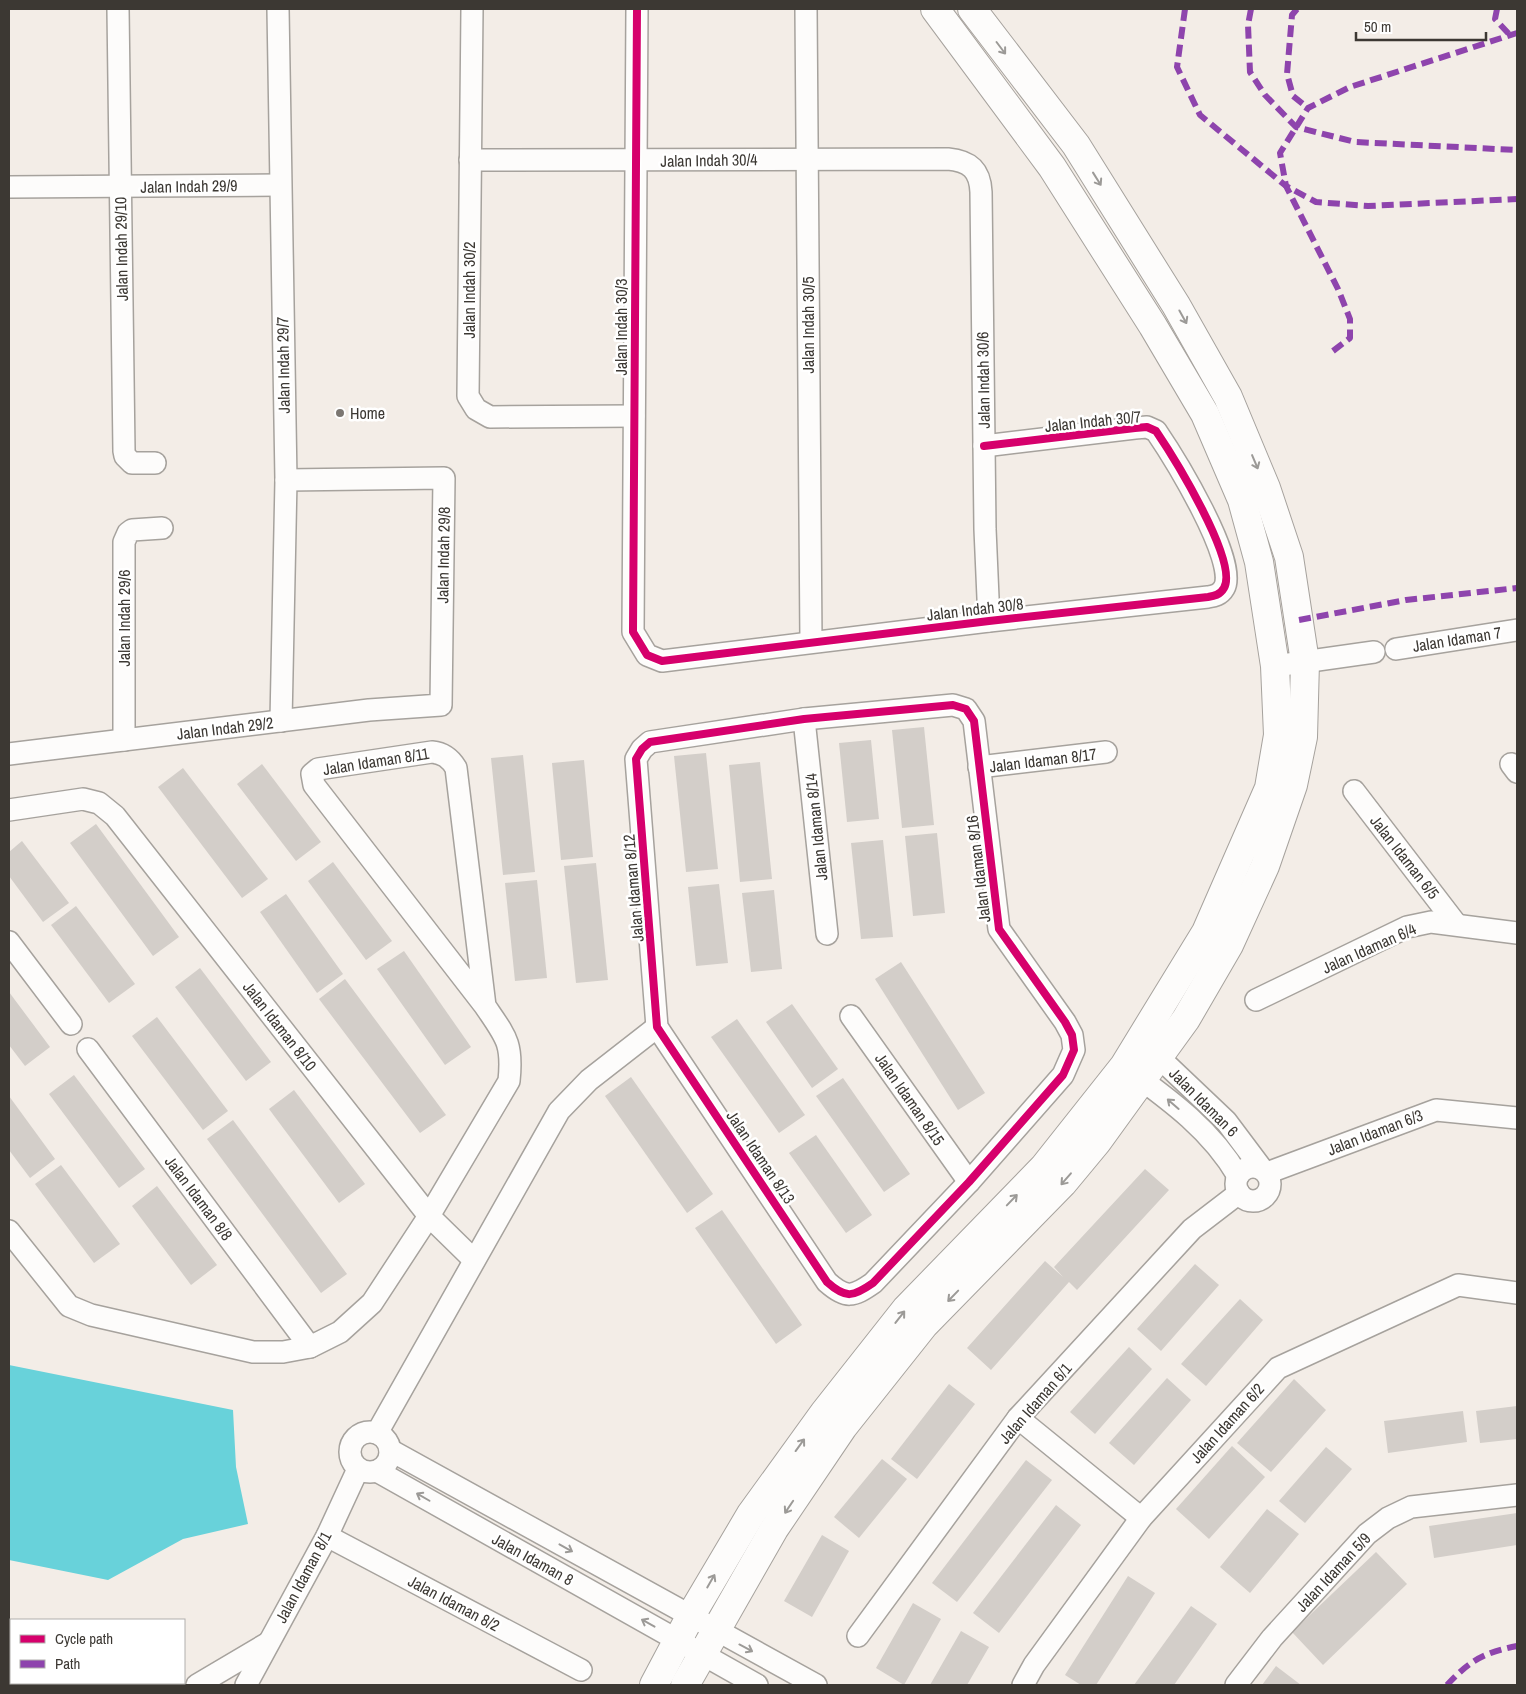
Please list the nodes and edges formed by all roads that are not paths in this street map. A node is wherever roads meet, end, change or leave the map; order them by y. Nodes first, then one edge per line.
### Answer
1 (118, 9) edge
2 (278, 9) edge
3 (472, 9) edge
4 (637, 9) edge
5 (806, 9) edge
6 (935, 9) edge
7 (972, 9) edge
8 (807, 159) junction
9 (948, 159) joint
10 (470, 160) junction
11 (636, 160) junction
12 (280, 185) junction
13 (120, 186) junction
14 (9, 188) edge
15 (634, 416) junction
16 (984, 446) junction
17 (155, 463) dead end
18 (286, 480) junction
19 (1198, 499) joint
20 (162, 528) dead end
21 (989, 621) junction
22 (1517, 630) edge
23 (811, 642) junction
24 (638, 644) joint
25 (1396, 649) dead end
26 (1374, 652) dead end
27 (1305, 662) junction
28 (1275, 666) junction
29 (441, 704) joint
30 (804, 719) junction
31 (280, 721) junction
32 (124, 740) junction
33 (1106, 752) dead end
34 (9, 754) edge
35 (979, 767) junction
36 (1354, 791) dead end
37 (9, 810) edge
38 (1456, 924) junction
39 (1517, 933) edge
40 (827, 934) dead end
41 (9, 942) edge
42 (1256, 1000) dead end
43 (485, 1006) junction
44 (851, 1016) dead end
45 (70, 1024) dead end
46 (657, 1027) junction
47 (88, 1049) dead end
48 (1149, 1049) junction
49 (1133, 1073) junction
50 (1517, 1118) edge
51 (1264, 1171) junction
52 (969, 1182) junction
53 (1238, 1185) junction
54 (429, 1216) junction
55 (9, 1231) edge
56 (474, 1260) junction
57 (1517, 1292) edge
58 (310, 1347) junction
59 (1018, 1418) junction
60 (377, 1433) junction
61 (390, 1450) junction
62 (368, 1470) junction
63 (1517, 1495) edge
64 (1141, 1518) junction
65 (532, 1529) junction
66 (326, 1536) junction
67 (522, 1552) junction
68 (697, 1636) junction
69 (858, 1636) dead end
70 (268, 1643) junction
71 (581, 1670) dead end
72 (197, 1685) edge
73 (246, 1685) edge
74 (654, 1685) edge
75 (686, 1685) edge
76 (757, 1685) edge
77 (816, 1685) edge
78 (1023, 1685) edge
79 (1236, 1685) edge

1 - 13 street, Jalan Indah 29/10
2 - 12 street, Jalan Indah 29/7
3 - 10 street, Jalan Indah 30/2
4 - 11 street, Jalan Indah 30/3
5 - 8 street, Jalan Indah 30/5
6 - 28 main road
7 -> 27 main road
8 - 9 street, Jalan Indah 30/4
8 - 11 street, Jalan Indah 30/4
8 - 23 street, Jalan Indah 30/5
9 - 16 street, Jalan Indah 30/6
10 - 11 street, Jalan Indah 30/4
10 - 15 street, Jalan Indah 30/2
11 - 15 street, Jalan Indah 30/3
12 - 13 street, Jalan Indah 29/9
12 - 18 street, Jalan Indah 29/7
13 - 14 street, Jalan Indah 29/9
13 - 17 street, Jalan Indah 29/10
15 - 24 street, Jalan Indah 30/3
16 - 19 street, Jalan Indah 30/7
16 - 21 street, Jalan Indah 30/6
18 - 29 street, Jalan Indah 29/8
18 - 31 street, Jalan Indah 29/7
19 - 21 street, Jalan Indah 30/8
20 - 32 street, Jalan Indah 29/6
21 - 23 street, Jalan Indah 30/8
22 - 25 street, Jalan Idaman 7
23 - 24 street, Jalan Indah 30/8
26 - 27 street
27 - 28 street
27 - 48 main road
28 - 48 main road
29 - 31 street, Jalan Indah 29/2
30 - 35 street, Jalan Idaman 8/16
30 - 40 street, Jalan Idaman 8/14
30 - 46 street, Jalan Idaman 8/12
31 - 32 street, Jalan Indah 29/2
32 - 34 street, Jalan Indah 29/2
33 - 35 street, Jalan Idaman 8/17
35 - 52 street, Jalan Idaman 8/16
36 - 38 street, Jalan Idaman 6/5
37 - 54 street, Jalan Idaman 8/10
38 - 39 street, Jalan Idaman 6/4
38 - 42 street, Jalan Idaman 6/4
41 - 45 street
43 - 43 street, Jalan Idaman 8/11
43 - 54 street, Jalan Idaman 8/11
44 - 52 street, Jalan Idaman 8/15
46 - 52 street, Jalan Idaman 8/13
46 - 56 street
47 - 58 street, Jalan Idaman 8/8
48 - 49 main road
48 - 51 street, Jalan Idaman 6
53 -> 49 street, Jalan Idaman 6
49 - 68 main road
50 - 51 street, Jalan Idaman 6/3
51 - 53 street
51 - 53 street
53 - 59 street, Jalan Idaman 6/1
54 - 56 street, Jalan Idaman 8/10
54 - 58 street
55 - 58 street
56 - 60 street
57 - 64 street, Jalan Idaman 6/2
59 - 64 street
59 - 69 street, Jalan Idaman 6/1
60 - 61 street
60 - 62 street
61 - 62 street
61 - 65 street, Jalan Idaman 8
62 - 66 street, Jalan Idaman 8/1
67 -> 62 street, Jalan Idaman 8
63 - 79 street, Jalan Idaman 5/9
64 - 78 street, Jalan Idaman 6/2
65 - 67 street
65 -> 68 street, Jalan Idaman 8
66 - 70 street, Jalan Idaman 8/1
66 - 71 street, Jalan Idaman 8/2
68 -> 67 street, Jalan Idaman 8
68 - 74 main road
68 - 75 main road
68 - 76 street
68 -> 77 street
70 - 72 street
70 - 73 street, Jalan Idaman 8/1

